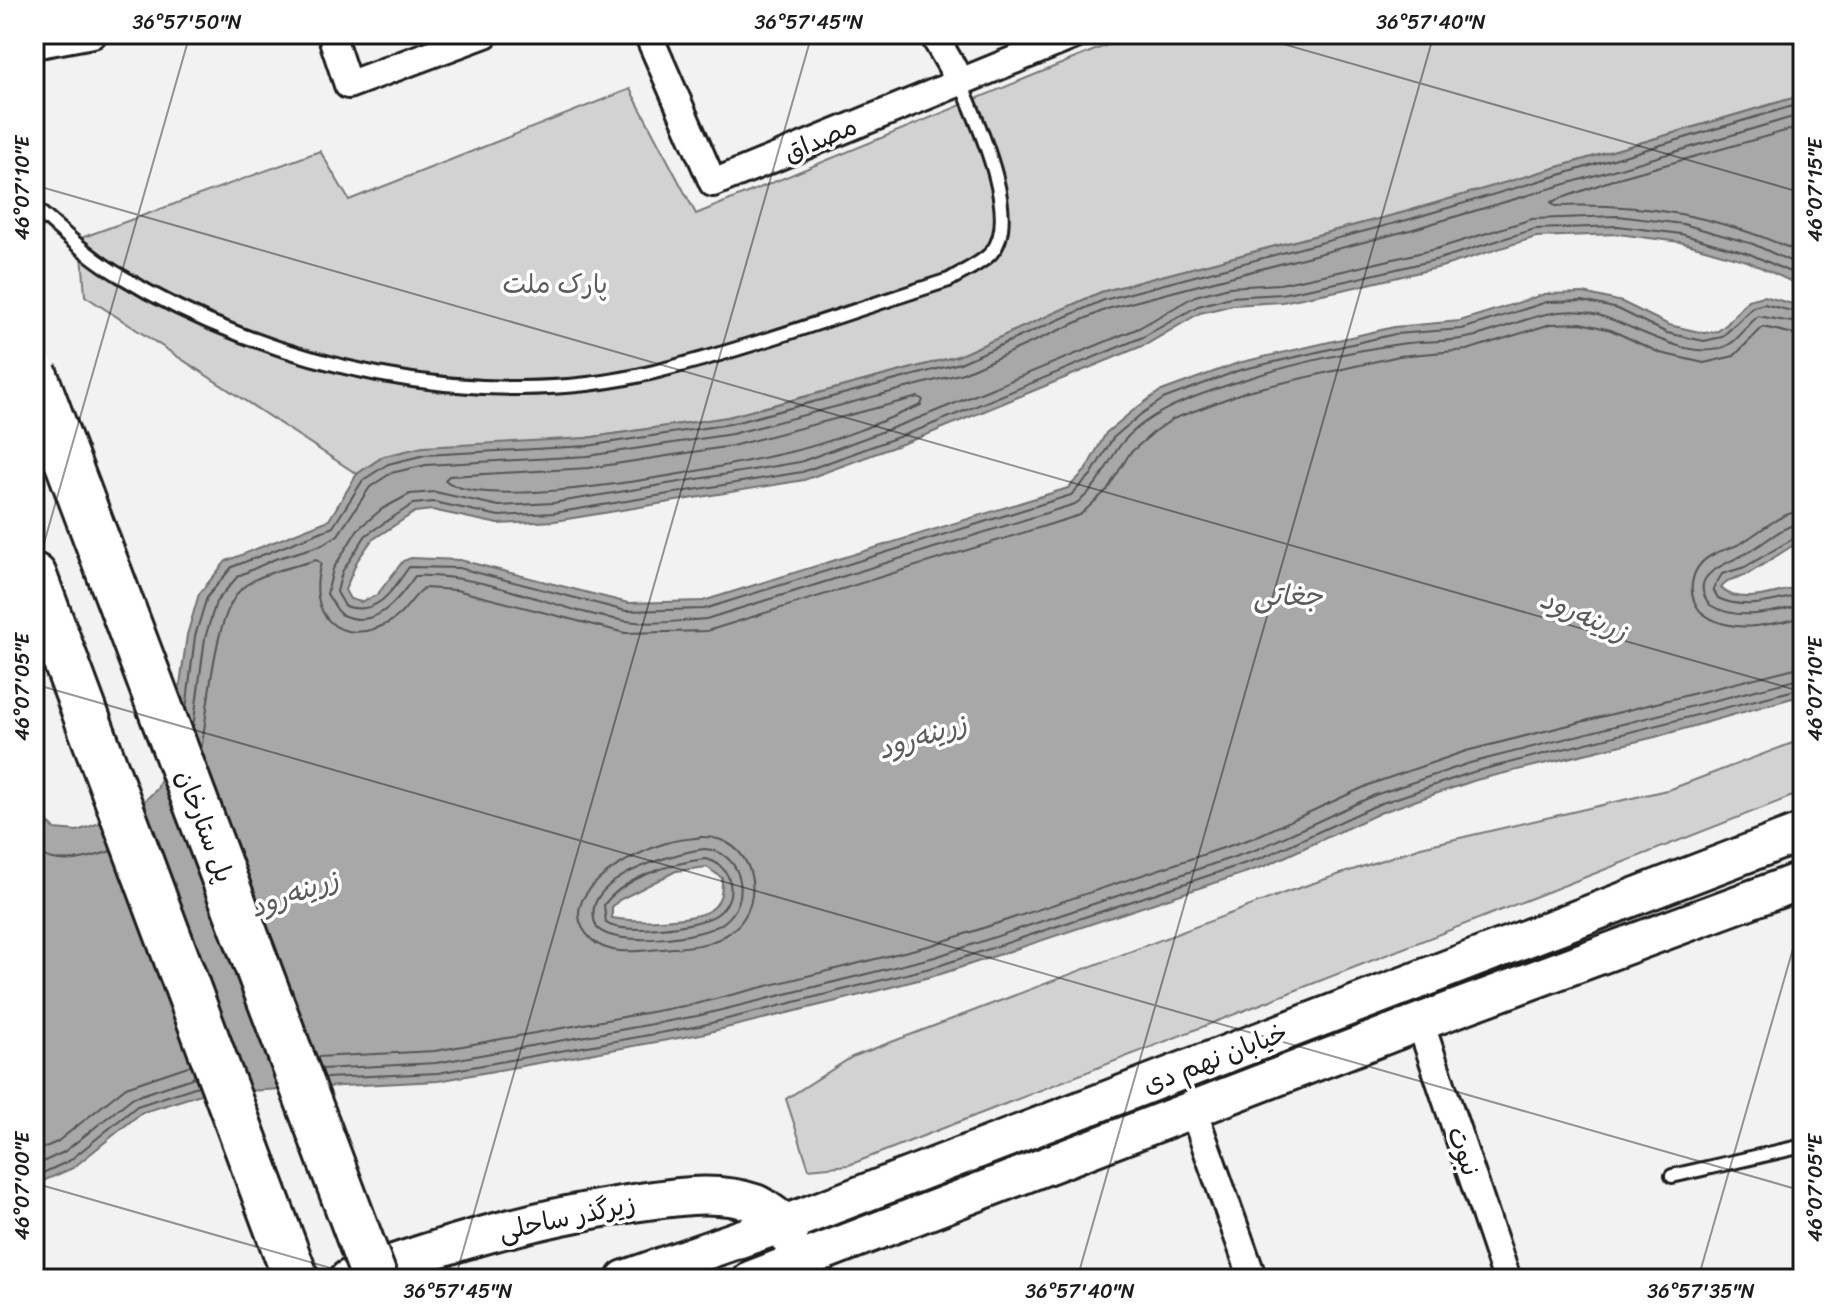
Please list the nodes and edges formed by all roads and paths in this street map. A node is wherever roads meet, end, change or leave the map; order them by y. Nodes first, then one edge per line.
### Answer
1 (93, 34) edge
2 (331, 34) edge
3 (485, 34) edge
4 (648, 34) edge
5 (933, 34) edge
6 (1078, 34) edge
7 (34, 45) edge
8 (960, 81) junction
9 (34, 207) edge
10 (34, 373) edge
11 (34, 576) edge
12 (1803, 832) edge
13 (1803, 880) edge
14 (1420, 1022) junction
15 (1193, 1110) junction
16 (1803, 1146) edge
17 (1672, 1176) dead end
18 (786, 1223) junction
19 (796, 1263) junction
20 (296, 1279) edge
21 (348, 1279) edge
22 (375, 1279) edge
23 (625, 1279) edge
24 (752, 1279) edge
25 (1253, 1279) edge
26 (1507, 1279) edge

1 - 7 street
2 - 3 street
4 - 8 street, مصداق
5 - 8 street
6 - 8 street, مصداق
8 - 9 lane
10 - 22 highway, پل ستارخان, bridge
11 - 20 highway
12 - 18 main road, خیابان نهم دی
13 - 14 main road, خیابان نهم دی
14 - 15 main road, خیابان نهم دی
14 - 26 street, نبوت
15 - 19 main road, خیابان نهم دی
15 - 25 street
16 - 17 lane
18 - 19 main road
18 - 21 main road, زیرگذر ساحلی
18 - 23 main road, خیابان نهم دی
19 - 24 main road, خیابان نهم دی

